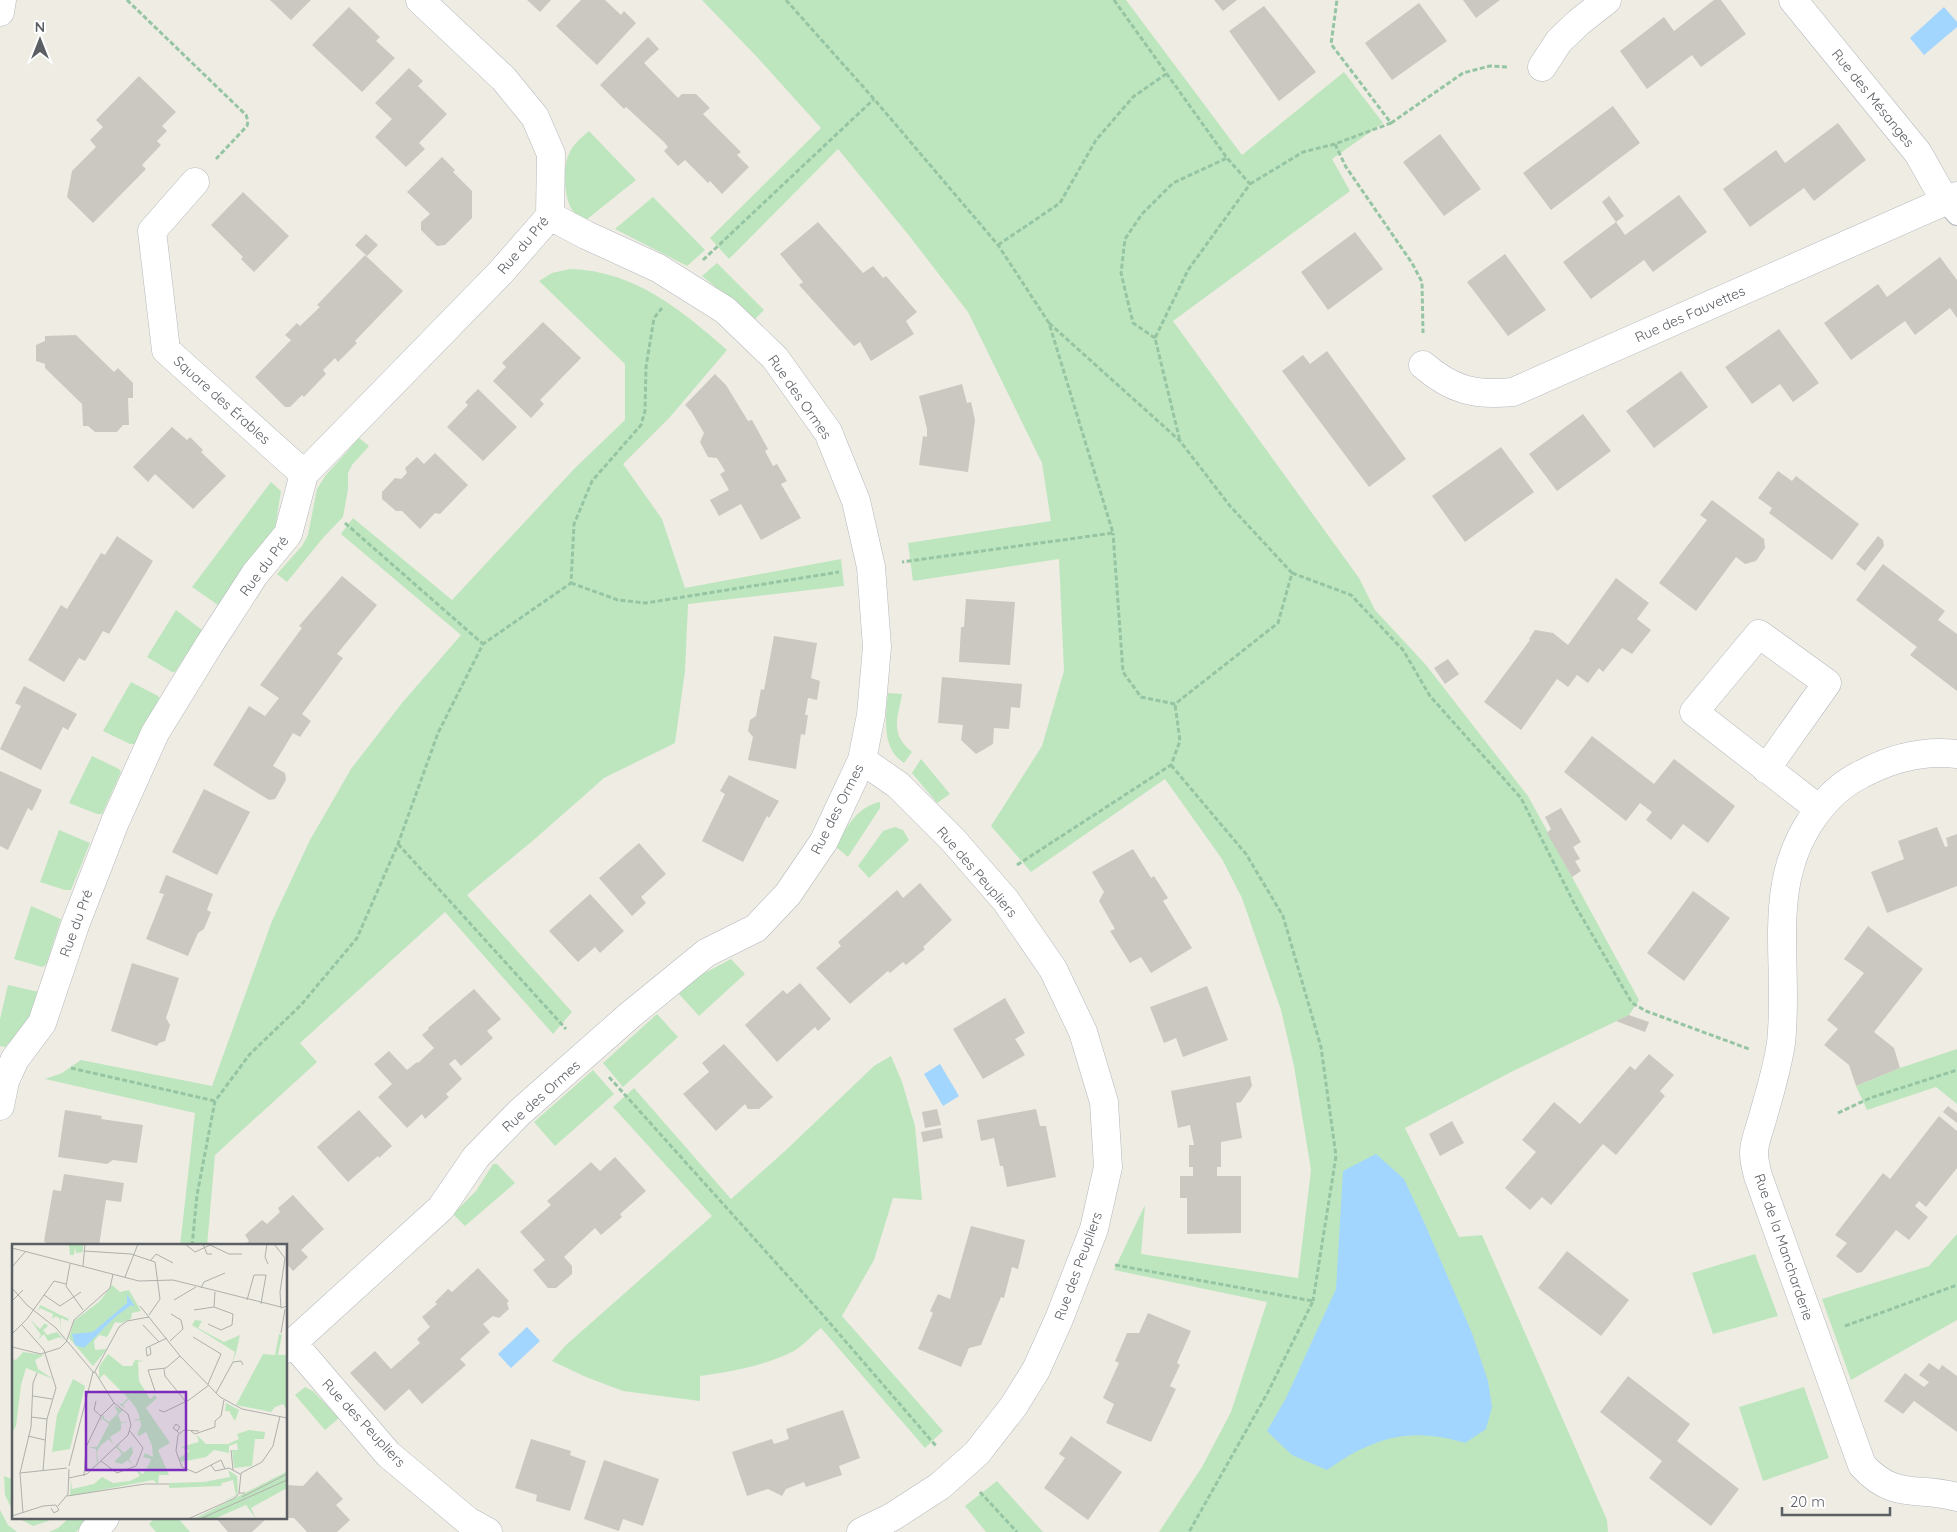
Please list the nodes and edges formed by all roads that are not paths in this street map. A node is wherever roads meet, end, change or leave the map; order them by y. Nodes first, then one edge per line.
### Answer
1 (2, 0) edge
2 (420, 0) edge
3 (1607, 0) edge
4 (1793, 0) edge
5 (0, 12) edge
6 (1542, 67) dead end
7 (195, 182) road end
8 (1953, 204) edge
9 (550, 216) junction
10 (1423, 365) road end
11 (304, 474) junction
12 (1957, 754) edge
13 (862, 760) junction
14 (1766, 769) junction
15 (1819, 809) junction
16 (0, 1106) edge
17 (289, 1346) edge
18 (1957, 1497) edge
19 (103, 1520) edge
20 (93, 1532) edge
21 (488, 1532) edge
22 (861, 1532) edge

1 - 5 street
2 - 9 street, Rue du Pré
3 - 6 street
4 - 8 street, Rue des Mésanges
7 - 11 street, Square des Érables
8 - 10 street, Rue des Fauvettes
9 - 11 street, Rue du Pré
9 - 13 street, Rue des Ormes
11 - 16 street, Rue du Pré
12 - 15 street, Rue de la Mancharderie
13 - 17 street, Rue des Ormes
13 - 22 street, Rue des Peupliers
14 - 14 street
14 - 15 street
15 - 18 street, Rue de la Mancharderie
17 - 21 street, Rue des Peupliers
19 - 20 street

